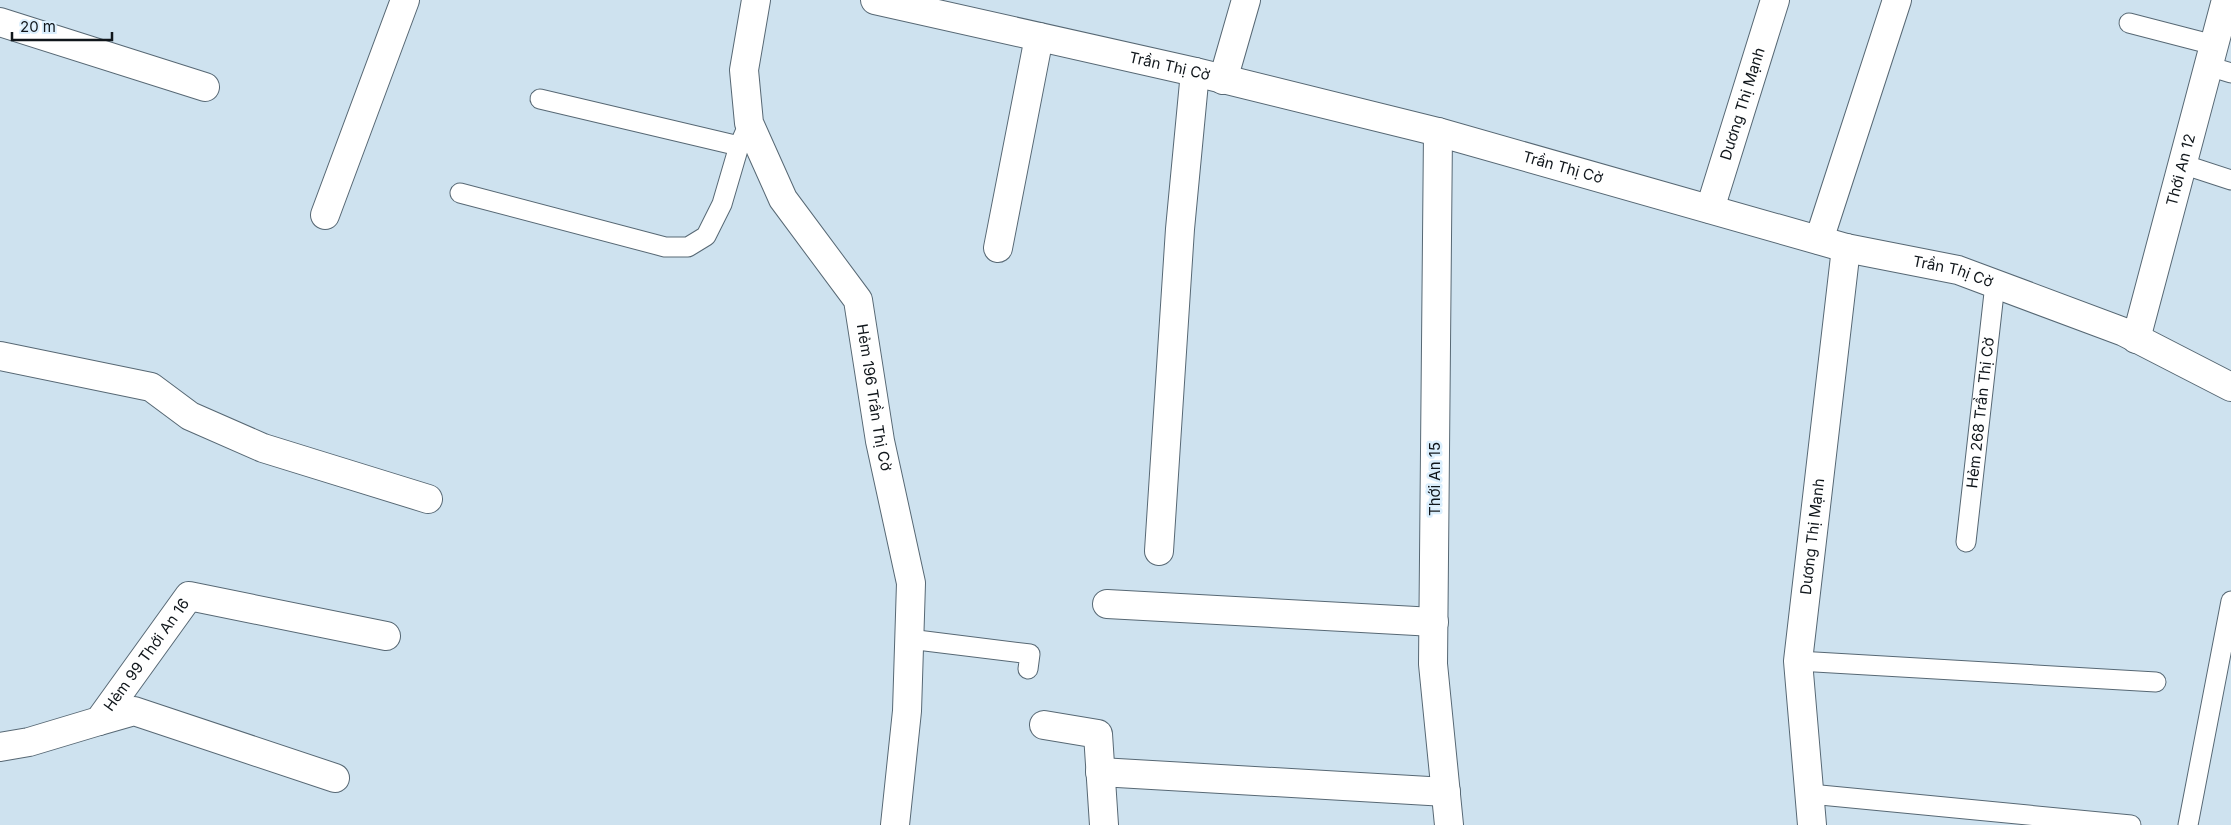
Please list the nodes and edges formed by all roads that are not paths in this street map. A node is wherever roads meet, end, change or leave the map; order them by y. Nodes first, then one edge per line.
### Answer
1 (406, 0) edge
2 (756, 0) edge
3 (875, 0) edge
4 (1246, 0) edge
5 (1775, 0) edge
6 (1897, 0) edge
7 (2226, 0) edge
8 (0, 22) edge
9 (2129, 23) dead end
10 (1038, 37) junction
11 (2218, 62) edge
12 (1196, 72) junction
13 (1223, 80) junction
14 (205, 87) dead end
15 (540, 99) dead end
16 (1438, 132) junction
17 (744, 135) junction
18 (2182, 164) junction
19 (2231, 180) edge
20 (460, 193) dead end
21 (1710, 208) junction
22 (325, 216) dead end
23 (1819, 240) junction
24 (998, 248) dead end
25 (1846, 248) junction
26 (1995, 284) junction
27 (2136, 339) junction
28 (0, 356) edge
29 (2231, 387) edge
30 (428, 499) dead end
31 (1966, 542) dead end
32 (1159, 551) dead end
33 (2231, 601) edge
34 (1107, 604) dead end
35 (1434, 622) junction
36 (386, 636) dead end
37 (909, 639) junction
38 (1798, 661) junction
39 (1028, 669) dead end
40 (2156, 682) dead end
41 (99, 721) junction
42 (1044, 725) dead end
43 (0, 747) edge
44 (1100, 772) junction
45 (335, 778) dead end
46 (1446, 792) junction
47 (1810, 794) junction
48 (895, 825) edge
49 (1104, 825) edge
50 (1449, 825) edge
51 (1812, 825) edge
52 (2131, 825) edge
53 (2188, 825) edge

1 - 22 street
2 - 17 street, Hẻm 196 Trần Thị Cờ
3 - 10 street, Trần Thị Cờ
4 - 13 street
5 - 21 street, Dương Thị Mạnh
6 - 23 street
7 - 11 street, Thới An 12
8 - 14 street
9 - 11 lane
10 - 12 street, Trần Thị Cờ
10 - 24 street
11 - 18 street, Thới An 12
12 - 13 street, Trần Thị Cờ
12 - 32 street
13 - 16 street, Trần Thị Cờ
15 - 17 lane
16 - 21 street, Trần Thị Cờ
16 - 35 street, Thới An 15
17 - 20 lane
17 - 37 street, Hẻm 196 Trần Thị Cờ
18 - 19 lane
18 - 27 street, Thới An 12
21 - 23 street, Trần Thị Cờ
23 - 25 street, Trần Thị Cờ
25 - 26 street, Trần Thị Cờ
25 - 38 street, Dương Thị Mạnh
26 - 27 street, Trần Thị Cờ
26 - 31 lane, Hẻm 268 Trần Thị Cờ
27 - 29 street, Trần Thị Cờ
28 - 30 street
33 - 53 lane
34 - 35 street
35 - 46 street, Thới An 15
36 - 41 street, Hẻm 99 Thới An 16
37 - 39 lane
37 - 48 street, Hẻm 196 Trần Thị Cờ
38 - 40 lane
38 - 47 street, Dương Thị Mạnh
41 - 43 street, Hẻm 99 Thới An 16
41 - 45 street
42 - 44 street
44 - 46 street
44 - 49 street
46 - 50 street, Thới An 15
47 - 51 street, Dương Thị Mạnh
47 - 52 lane

